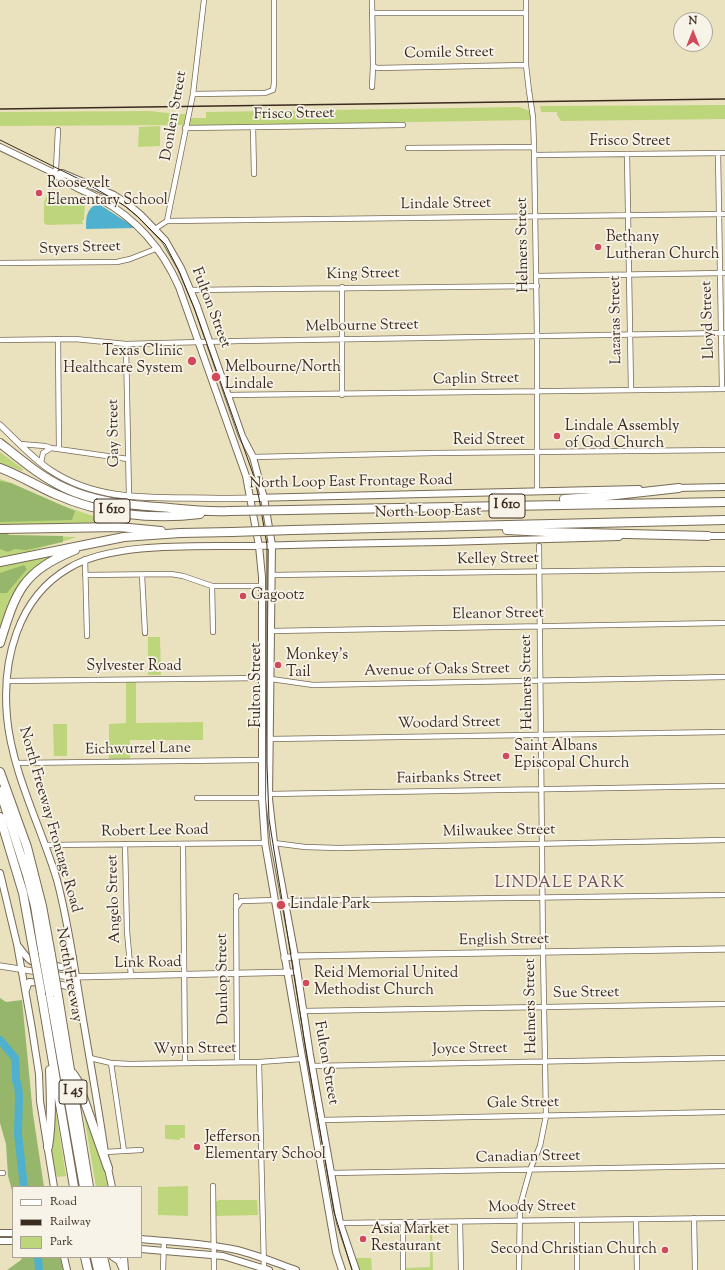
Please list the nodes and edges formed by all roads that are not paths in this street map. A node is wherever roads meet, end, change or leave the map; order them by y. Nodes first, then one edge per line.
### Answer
1 (204, 0) edge
2 (274, 0) edge
3 (372, 0) edge
4 (526, 0) edge
5 (526, 12) junction
6 (372, 13) junction
7 (526, 65) junction
8 (373, 66) junction
9 (372, 87) dead end
10 (193, 94) junction
11 (403, 125) dead end
12 (253, 127) junction
13 (185, 128) junction
14 (58, 130) dead end
15 (0, 147) edge
16 (534, 147) junction
17 (408, 148) dead end
18 (627, 154) junction
19 (718, 154) junction
20 (725, 154) edge
21 (535, 155) junction
22 (56, 174) junction
23 (254, 174) dead end
24 (718, 214) junction
25 (725, 214) edge
26 (628, 215) junction
27 (535, 216) junction
28 (167, 221) junction
29 (155, 229) junction
30 (158, 248) junction
31 (0, 263) edge
32 (722, 274) edge
33 (629, 275) junction
34 (536, 276) junction
35 (537, 286) junction
36 (342, 287) junction
37 (190, 290) junction
38 (723, 333) edge
39 (629, 335) junction
40 (537, 336) junction
41 (58, 339) junction
42 (342, 339) junction
43 (0, 340) edge
44 (210, 342) junction
45 (198, 343) junction
46 (126, 344) junction
47 (724, 389) edge
48 (631, 390) junction
49 (538, 391) junction
50 (342, 395) junction
51 (228, 396) junction
52 (0, 425) edge
53 (0, 443) edge
54 (20, 444) junction
55 (51, 448) junction
56 (59, 449) junction
57 (725, 450) edge
58 (538, 453) junction
59 (253, 457) junction
60 (128, 459) junction
61 (41, 463) junction
62 (0, 468) edge
63 (0, 472) edge
64 (12, 473) junction
65 (725, 487) edge
66 (679, 488) junction
67 (537, 491) junction
68 (129, 497) junction
69 (250, 498) junction
70 (264, 498) junction
71 (725, 502) edge
72 (469, 506) junction
73 (218, 512) junction
74 (725, 520) edge
75 (458, 526) junction
76 (0, 529) edge
77 (180, 533) junction
78 (708, 536) junction
79 (725, 536) edge
80 (90, 544) junction
81 (272, 545) junction
82 (259, 546) junction
83 (539, 546) dead end
84 (85, 559) junction
85 (0, 562) edge
86 (725, 569) edge
87 (539, 572) junction
88 (271, 574) junction
89 (85, 575) junction
90 (142, 575) junction
91 (212, 586) junction
92 (262, 586) junction
93 (725, 623) edge
94 (540, 626) junction
95 (270, 631) junction
96 (213, 632) dead end
97 (145, 633) dead end
98 (87, 636) dead end
99 (0, 643) edge
100 (261, 678) junction
101 (725, 678) edge
102 (271, 679) junction
103 (540, 680) junction
104 (7, 681) junction
105 (725, 732) edge
106 (541, 735) junction
107 (270, 739) junction
108 (261, 760) junction
109 (16, 763) junction
110 (0, 772) edge
111 (725, 786) edge
112 (542, 789) junction
113 (0, 791) edge
114 (270, 794) junction
115 (197, 798) dead end
116 (262, 798) junction
117 (0, 817) edge
118 (725, 840) edge
119 (265, 843) junction
120 (274, 843) junction
121 (125, 844) junction
122 (183, 844) junction
123 (542, 844) junction
124 (45, 845) junction
125 (0, 873) edge
126 (725, 895) edge
127 (236, 896) dead end
128 (543, 898) junction
129 (275, 900) junction
130 (284, 901) junction
131 (236, 908) junction
132 (17, 944) junction
133 (725, 949) edge
134 (543, 952) junction
135 (47, 955) junction
136 (295, 956) junction
137 (72, 957) junction
138 (284, 958) junction
139 (0, 966) edge
140 (21, 969) junction
141 (297, 972) junction
142 (288, 973) junction
143 (236, 974) junction
144 (184, 975) junction
145 (131, 976) junction
146 (76, 977) junction
147 (25, 994) junction
148 (54, 995) junction
149 (725, 1004) edge
150 (544, 1006) junction
151 (303, 1012) junction
152 (82, 1016) junction
153 (48, 1034) junction
154 (90, 1058) junction
155 (725, 1058) edge
156 (302, 1059) junction
157 (545, 1060) junction
158 (185, 1062) junction
159 (238, 1062) junction
160 (260, 1062) junction
161 (111, 1063) junction
162 (69, 1066) junction
163 (312, 1066) junction
164 (725, 1112) edge
165 (546, 1116) junction
166 (322, 1120) junction
167 (48, 1147) junction
168 (141, 1150) dead end
169 (124, 1151) junction
170 (108, 1152) junction
171 (725, 1166) edge
172 (108, 1168) junction
173 (530, 1170) junction
174 (331, 1173) junction
175 (54, 1186) edge
176 (74, 1186) edge
177 (84, 1186) edge
178 (89, 1186) edge
179 (112, 1186) edge
180 (213, 1186) dead end
181 (694, 1218) junction
182 (725, 1218) edge
183 (636, 1219) junction
184 (519, 1220) junction
185 (577, 1220) junction
186 (403, 1222) junction
187 (460, 1222) junction
188 (340, 1223) junction
189 (0, 1233) edge
190 (12, 1233) edge
191 (142, 1239) edge
192 (0, 1241) edge
193 (12, 1241) edge
194 (164, 1241) junction
195 (214, 1246) junction
196 (142, 1250) edge
197 (164, 1251) junction
198 (214, 1255) junction
199 (64, 1258) edge
200 (69, 1258) edge
201 (114, 1258) edge
202 (124, 1258) edge
203 (129, 1258) edge
204 (264, 1258) junction
205 (266, 1269) edge
206 (67, 1270) edge
207 (124, 1270) edge
208 (164, 1270) edge
209 (214, 1270) edge
210 (296, 1270) edge
211 (342, 1270) edge
212 (356, 1270) edge
213 (403, 1270) edge
214 (461, 1270) edge
215 (519, 1270) edge
216 (577, 1270) edge
217 (637, 1270) edge
218 (695, 1270) edge

1 - 10 street, Donlen Street
2 - 10 street
3 - 6 street
4 - 5 street, Helmers Street
5 - 6 street
5 - 7 street, Helmers Street
6 - 8 street
7 - 8 street, Comile Street
7 - 16 street, Helmers Street
8 - 9 street
10 - 13 street, Donlen Street
11 - 12 street, Frisco Street
12 - 13 street, Frisco Street
12 - 23 street
13 - 28 street, Donlen Street
14 - 22 street
15 - 22 main road, Fulton Street
16 - 17 street
16 - 21 street, Helmers Street
18 - 19 street, Frisco Street
18 - 21 street, Frisco Street
18 - 26 street, Lazaras Street
19 - 20 street, Frisco Street
19 - 24 street, Lloyd Street
21 - 27 street, Helmers Street
22 - 29 main road, Fulton Street
22 - 30 main road, Fulton Street
24 - 25 street, Lindale Street
24 - 26 street, Lindale Street
24 - 32 street, Lloyd Street
26 - 27 street, Lindale Street
26 - 33 street, Lazaras Street
27 - 28 street, Lindale Street
27 - 34 street, Helmers Street
28 - 29 street
29 - 37 main road, Fulton Street
30 - 31 street, Styers Street
30 - 45 main road, Fulton Street
32 - 33 street
32 - 38 street, Lloyd Street
33 - 34 street
33 - 39 street, Lazaras Street
34 - 35 street, Helmers Street
35 - 36 street, King Street
35 - 40 street, Helmers Street
36 - 37 street, King Street
36 - 42 street
37 - 44 main road, Fulton Street
38 - 39 street, Melbourne Street
38 - 47 street, Lloyd Street
39 - 40 street, Melbourne Street
39 - 48 street, Lazaras Street
40 - 42 street, Melbourne Street
40 - 49 street, Helmers Street
41 - 43 street, Melbourne Street
41 - 46 street, Melbourne Street
41 - 56 street
42 - 44 street, Melbourne Street
42 - 50 street
44 - 45 street, Melbourne Street
44 - 51 main road, Fulton Street
45 - 46 street, Melbourne Street
45 - 69 main road, Fulton Street
46 - 60 street, Gay Street
47 - 48 street, Caplin Street
48 - 49 street, Caplin Street
49 - 50 street, Caplin Street
49 - 58 street, Helmers Street
50 - 51 street, Caplin Street
51 - 59 main road, Fulton Street
52 - 54 street, North Loop East Frontage Road
53 - 73 highway
54 - 55 street
54 - 61 street, North Loop East Frontage Road
55 - 56 street
55 - 61 street
56 - 60 street
57 - 58 street, Reid Street
58 - 59 street, Reid Street
58 - 67 street, Helmers Street
59 - 70 main road, Fulton Street
60 - 68 street, Gay Street
61 - 68 street, North Loop East Frontage Road
62 - 64 highway, I 610
63 - 64 highway
64 - 73 highway, I 610
65 - 66 main road, North Loop East Frontage Road
66 - 67 main road, North Loop East Frontage Road
66 - 72 highway
67 - 70 main road, North Loop East Frontage Road
68 - 69 street, North Loop East Frontage Road
69 - 70 main road, North Loop East Frontage Road
69 - 82 main road, Fulton Street
70 - 81 main road, Fulton Street
71 - 72 highway, North Loop East / I 610
72 - 73 highway, North Loop East / I 610, bridge
74 - 75 highway, North Loop East / I 610
75 - 77 highway, North Loop East / I 610, bridge
75 - 78 highway
76 - 77 highway
77 - 80 highway, I 610
78 - 79 main road
78 - 81 main road
80 - 85 highway, I 610
80 - 99 highway
81 - 82 main road
81 - 88 main road, Fulton Street
82 - 84 main road
82 - 92 main road, Fulton Street
83 - 87 street, Helmers Street
84 - 89 street
84 - 104 main road, North Freeway Frontage Road
86 - 87 street, Kelley Street
87 - 88 street, Kelley Street
87 - 94 street, Helmers Street
88 - 95 main road, Fulton Street
89 - 90 street
89 - 98 street
90 - 91 street
90 - 97 street
91 - 92 street
91 - 96 street
92 - 100 main road, Fulton Street
93 - 94 street, Eleanor Street
94 - 95 street, Eleanor Street
94 - 103 street, Helmers Street
95 - 102 main road, Fulton Street
100 - 104 street, Sylvester Road
100 - 108 main road, Fulton Street
101 - 103 street, Avenue of Oaks Street
102 - 103 street, Avenue of Oaks Street
102 - 107 main road, Fulton Street
103 - 106 street, Helmers Street
104 - 109 main road, North Freeway Frontage Road
105 - 106 street, Woodard Street
106 - 107 street, Woodard Street
106 - 112 street, Helmers Street
107 - 114 main road, Fulton Street
108 - 109 street, Eichwurzel Lane
108 - 116 main road, Fulton Street
109 - 124 main road, North Freeway Frontage Road
110 - 135 highway, North Freeway / I 45
111 - 112 street, Fairbanks Street
112 - 114 street, Fairbanks Street
112 - 123 street, Helmers Street
113 - 135 highway, North Freeway
114 - 120 main road, Fulton Street
115 - 116 street
116 - 119 main road, Fulton Street
117 - 153 highway, North Freeway / I 45, bridge
118 - 123 street, Milwaukee Street
119 - 122 street, Robert Lee Road
119 - 129 main road, Fulton Street
120 - 123 street, Milwaukee Street
120 - 130 main road, Fulton Street
121 - 122 street, Robert Lee Road
121 - 124 street, Robert Lee Road
121 - 145 street, Angelo Street
122 - 144 street
123 - 128 street, Helmers Street
124 - 137 main road, North Freeway Frontage Road
125 - 132 main road
126 - 128 street
127 - 131 street, Dunlop Street
128 - 130 street
128 - 134 street, Helmers Street
129 - 131 street
129 - 138 main road, Fulton Street
130 - 136 main road, Fulton Street
131 - 143 street, Dunlop Street
132 - 137 main road
132 - 140 main road
133 - 134 street, English Street
134 - 136 street, English Street
134 - 150 street, Helmers Street
135 - 148 highway, North Freeway / I 45, bridge
136 - 138 street, English Street
136 - 141 main road, Fulton Street
137 - 146 main road, North Freeway Frontage Road
138 - 142 main road, Fulton Street
139 - 140 street, Link Road
140 - 146 street, Link Road
140 - 147 main road
141 - 142 street, Link Road
141 - 151 main road, Fulton Street
142 - 143 street, Link Road
142 - 156 main road, Fulton Street
143 - 144 street, Link Road
143 - 159 street, Dunlop Street
144 - 145 street, Link Road
144 - 158 street
145 - 146 street, Link Road
146 - 152 main road, North Freeway Frontage Road
147 - 152 main road
147 - 167 main road
148 - 162 highway, North Freeway / I 45
148 - 177 highway, North Freeway
149 - 150 street, Sue Street
150 - 151 street, Sue Street
150 - 157 street, Helmers Street
151 - 163 main road, Fulton Street
152 - 154 main road, North Freeway Frontage Road
153 - 167 highway
153 - 176 highway, North Freeway / I 45
154 - 161 street, Wynn Street
154 - 170 main road, North Freeway Frontage Road
155 - 157 street, Joyce Street
156 - 160 street, Wynn Street
156 - 211 main road, Fulton Street
157 - 163 street, Joyce Street
157 - 165 street, Helmers Street
158 - 159 street, Wynn Street
158 - 161 street, Wynn Street
159 - 160 street, Wynn Street
160 - 204 street
161 - 169 street
162 - 172 highway
162 - 178 highway, North Freeway / I 45
163 - 166 main road, Fulton Street
164 - 165 street, Gale Street
165 - 166 street, Gale Street
165 - 173 street, Helmers Street
166 - 174 main road, Fulton Street
167 - 175 main road
168 - 169 street
169 - 170 street
170 - 172 main road, North Freeway Frontage Road
171 - 173 street, Canadian Street
172 - 179 main road, North Freeway Frontage Road
173 - 174 street, Canadian Street
173 - 184 street, Helmers Street
174 - 188 main road, Fulton Street
180 - 195 street
181 - 182 street, Moody Street
181 - 183 street, Moody Street
181 - 218 street
183 - 185 street, Moody Street
183 - 217 street
184 - 185 street, Moody Street
184 - 187 street, Moody Street
184 - 215 street, Helmers Street
185 - 216 street
186 - 187 street, Moody Street
186 - 188 street, Moody Street
186 - 213 street
187 - 214 street
188 - 212 main road, Fulton Street
189 - 190 main road
191 - 194 main road
192 - 193 main road
194 - 195 main road
194 - 197 street
195 - 198 street
195 - 204 main road
196 - 197 main road
197 - 198 main road
197 - 208 street
198 - 205 main road
198 - 209 street
199 - 206 main road
200 - 206 main road
201 - 207 main road
202 - 207 main road
203 - 207 main road
204 - 205 street
204 - 210 main road

